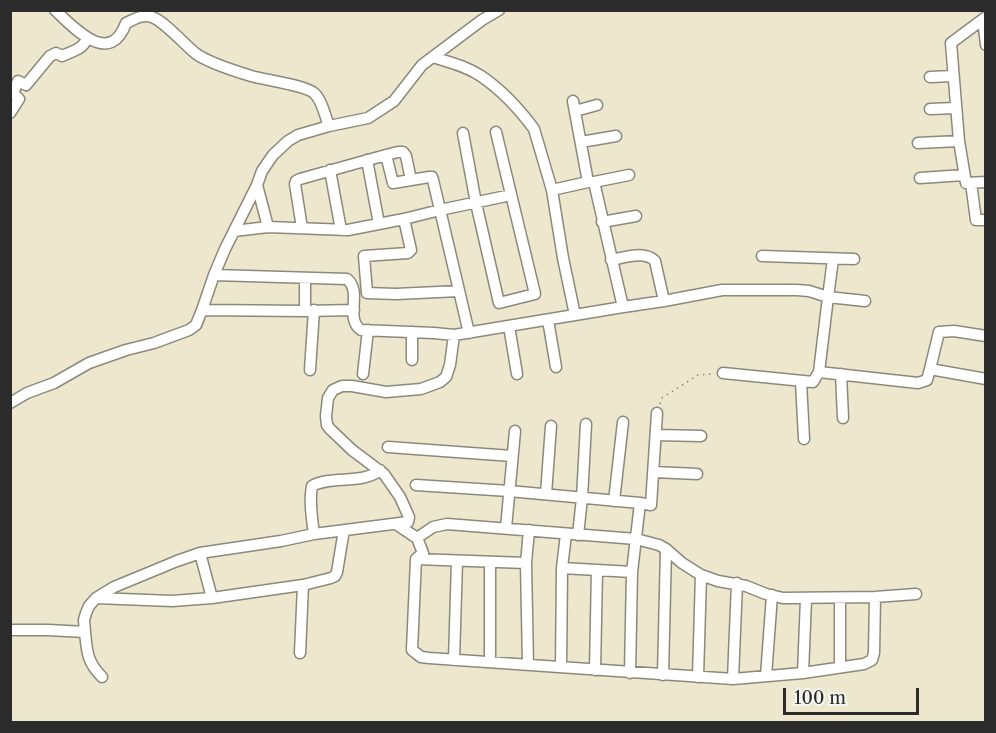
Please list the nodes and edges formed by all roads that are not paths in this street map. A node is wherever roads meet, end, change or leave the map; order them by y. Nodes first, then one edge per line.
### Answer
1 (55, 10) edge
2 (499, 10) edge
3 (984, 18) edge
4 (87, 39) junction
5 (986, 45) edge
6 (433, 57) junction
7 (953, 76) junction
8 (930, 77) dead end
9 (597, 105) dead end
10 (956, 108) junction
11 (930, 109) dead end
12 (10, 113) edge
13 (329, 126) junction
14 (496, 132) dead end
15 (463, 133) dead end
16 (616, 136) dead end
17 (959, 141) junction
18 (581, 142) junction
19 (918, 142) dead end
20 (386, 154) junction
21 (367, 160) junction
22 (330, 170) junction
23 (629, 175) dead end
24 (920, 178) dead end
25 (968, 179) junction
26 (411, 180) junction
27 (591, 182) junction
28 (986, 182) edge
29 (256, 185) junction
30 (552, 190) junction
31 (511, 195) junction
32 (476, 203) junction
33 (440, 210) junction
34 (636, 216) dead end
35 (404, 219) junction
36 (986, 220) edge
37 (602, 222) junction
38 (379, 224) junction
39 (268, 227) junction
40 (302, 228) junction
41 (341, 230) junction
42 (234, 231) junction
43 (762, 256) dead end
44 (833, 259) junction
45 (854, 259) dead end
46 (611, 260) junction
47 (214, 275) junction
48 (305, 278) junction
49 (459, 291) junction
50 (828, 297) junction
51 (664, 301) junction
52 (865, 301) dead end
53 (622, 307) junction
54 (202, 310) junction
55 (310, 310) junction
56 (354, 310) junction
57 (575, 315) junction
58 (548, 320) junction
59 (509, 326) junction
60 (368, 330) junction
61 (412, 332) junction
62 (469, 333) junction
63 (454, 335) junction
64 (986, 336) edge
65 (412, 360) dead end
66 (556, 367) dead end
67 (930, 369) junction
68 (310, 370) dead end
69 (819, 372) junction
70 (723, 373) road end
71 (363, 374) dead end
72 (517, 374) dead end
73 (841, 374) junction
74 (986, 379) edge
75 (801, 382) junction
76 (10, 403) edge
77 (657, 413) road end
78 (843, 418) dead end
79 (623, 422) dead end
80 (586, 424) dead end
81 (551, 426) dead end
82 (515, 431) dead end
83 (656, 435) junction
84 (701, 436) dead end
85 (804, 439) dead end
86 (388, 447) dead end
87 (512, 456) junction
88 (380, 470) junction
89 (654, 472) junction
90 (697, 474) dead end
91 (416, 485) dead end
92 (509, 491) junction
93 (546, 494) junction
94 (582, 498) junction
95 (614, 501) junction
96 (640, 503) junction
97 (396, 524) junction
98 (506, 528) junction
99 (344, 530) junction
100 (529, 530) junction
101 (314, 534) junction
102 (572, 534) junction
103 (417, 538) junction
104 (636, 538) junction
105 (666, 549) junction
106 (200, 553) junction
107 (416, 559) junction
108 (457, 561) junction
109 (490, 562) junction
110 (526, 563) junction
111 (562, 568) junction
112 (597, 570) junction
113 (632, 572) junction
114 (701, 575) junction
115 (737, 584) junction
116 (303, 585) junction
117 (916, 594) dead end
118 (772, 595) junction
119 (875, 597) junction
120 (96, 598) junction
121 (212, 598) junction
122 (806, 598) junction
123 (840, 598) junction
124 (10, 630) edge
125 (85, 632) junction
126 (300, 653) dead end
127 (454, 660) junction
128 (490, 662) junction
129 (528, 665) junction
130 (561, 667) junction
131 (840, 667) junction
132 (595, 670) junction
133 (630, 672) junction
134 (803, 673) junction
135 (663, 675) junction
136 (766, 676) junction
137 (102, 677) dead end
138 (698, 677) junction
139 (733, 679) junction

1 - 4 street
2 - 6 street
3 - 5 street
3 - 7 street
4 - 12 street
4 - 13 street
6 - 13 street
6 - 30 street
7 - 8 street
7 - 10 street
9 - 18 street
10 - 11 street
10 - 17 street
13 - 29 street
14 - 31 street
15 - 32 street
16 - 18 street
17 - 19 street
17 - 25 street
18 - 27 street
20 - 21 street
20 - 26 street
20 - 26 street
21 - 22 street
21 - 38 street
22 - 40 street
22 - 41 street
23 - 27 street
24 - 25 street
25 - 28 street
25 - 36 street
26 - 33 street
27 - 30 street
27 - 37 street
29 - 39 street
29 - 42 street
30 - 57 street
31 - 32 street
31 - 32 street
32 - 33 street
33 - 35 street
33 - 49 street
34 - 37 street
35 - 38 street
35 - 49 street
37 - 46 street
38 - 41 street
39 - 40 street
39 - 42 street
40 - 41 street
42 - 47 street
43 - 44 street
44 - 45 street
44 - 50 street
46 - 51 street
46 - 53 street
47 - 48 street
47 - 54 street
48 - 55 street
48 - 56 street
49 - 62 street
50 - 51 street
50 - 52 street
50 - 69 street
51 - 53 street
53 - 57 street
54 - 55 street
54 - 76 street
55 - 56 street
55 - 68 street
56 - 60 street
57 - 58 street
58 - 59 street
58 - 66 street
59 - 62 street
59 - 72 street
60 - 61 street
60 - 71 street
61 - 63 street
61 - 65 street
62 - 63 street
63 - 88 street
64 - 67 street
67 - 73 street
67 - 74 street
69 - 73 street
69 - 75 street
70 - 75 street
73 - 78 street
75 - 85 street
77 - 83 street
79 - 95 street
80 - 94 street
81 - 93 street
82 - 87 street
83 - 84 street
83 - 89 street
86 - 87 street
87 - 92 street
88 - 97 street
88 - 101 street
89 - 90 street
89 - 96 street
91 - 92 street
92 - 93 street
92 - 98 street
93 - 94 street
94 - 95 street
94 - 102 street
95 - 96 street
96 - 104 street
97 - 99 street
97 - 103 street
98 - 100 street
98 - 103 street
99 - 101 street
99 - 116 street
100 - 102 street
100 - 110 street
101 - 106 street
102 - 104 street
102 - 111 street
103 - 107 street
104 - 105 street
104 - 113 street
105 - 114 street
105 - 135 street
106 - 120 street
106 - 121 street
107 - 108 street
107 - 127 street
108 - 109 street
108 - 127 street
109 - 110 street
109 - 128 street
110 - 129 street
111 - 112 street
111 - 130 street
112 - 113 street
112 - 132 street
113 - 133 street
114 - 115 street
114 - 138 street
115 - 118 street
115 - 139 street
116 - 121 street
116 - 126 street
117 - 119 street
118 - 122 street
118 - 136 street
119 - 123 street
119 - 131 street
120 - 121 street
120 - 125 street
122 - 123 street
122 - 134 street
123 - 131 street
124 - 125 street
125 - 137 street
127 - 128 street
128 - 129 street
129 - 130 street
130 - 132 street
131 - 134 street
132 - 133 street
133 - 135 street
134 - 136 street
135 - 138 street
136 - 139 street
138 - 139 street

